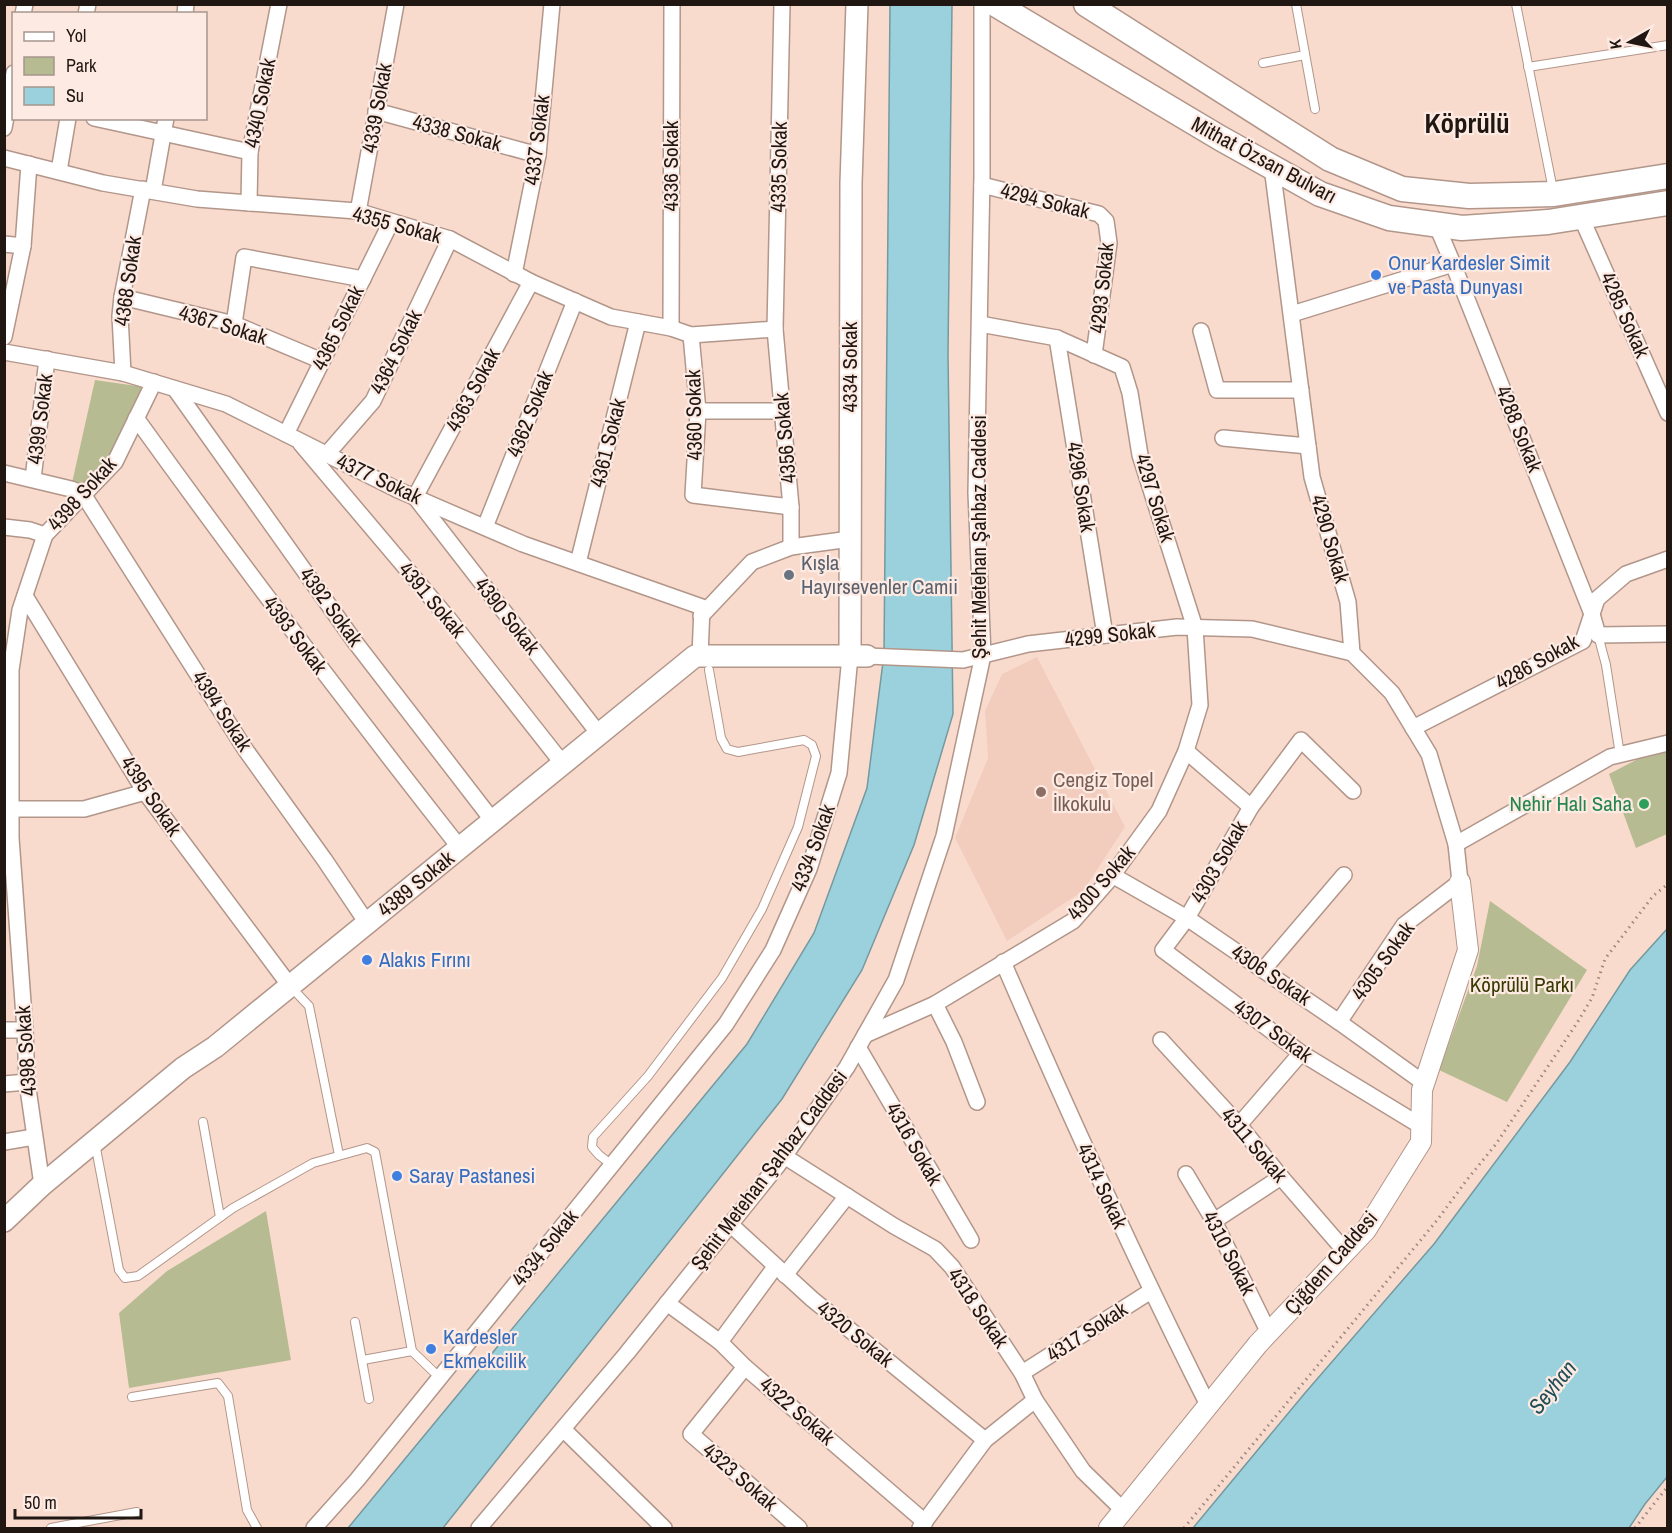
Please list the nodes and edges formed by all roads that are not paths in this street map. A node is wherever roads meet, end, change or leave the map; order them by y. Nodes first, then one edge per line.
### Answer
1 (279, 4) edge
2 (396, 4) edge
3 (552, 4) edge
4 (672, 4) edge
5 (782, 4) edge
6 (857, 4) edge
7 (982, 4) edge
8 (995, 4) edge
9 (1086, 4) edge
10 (1098, 4) edge
11 (1296, 4) edge
12 (1515, 4) edge
13 (1119, 25) junction
14 (1668, 45) edge
15 (1305, 55) junction
16 (1263, 63) dead end
17 (1528, 67) junction
18 (12, 84) edge
19 (1315, 109) dead end
20 (376, 111) junction
21 (68, 120) edge
22 (103, 120) edge
23 (166, 120) edge
24 (4, 128) edge
25 (163, 134) junction
26 (250, 152) junction
27 (538, 155) junction
28 (4, 158) edge
29 (29, 164) junction
30 (1272, 167) junction
31 (58, 171) junction
32 (1668, 176) edge
33 (982, 185) junction
34 (148, 190) junction
35 (1554, 194) junction
36 (249, 203) junction
37 (1668, 203) edge
38 (358, 212) junction
39 (1581, 217) junction
40 (1106, 221) joint
41 (391, 222) junction
42 (1436, 224) junction
43 (450, 239) junction
44 (4, 244) edge
45 (23, 246) junction
46 (1453, 264) junction
47 (514, 274) junction
48 (363, 279) junction
49 (531, 282) junction
50 (122, 297) junction
51 (575, 301) junction
52 (1292, 314) junction
53 (638, 322) junction
54 (234, 324) junction
55 (980, 324) junction
56 (671, 328) junction
57 (775, 329) junction
58 (1201, 331) dead end
59 (691, 335) junction
60 (4, 337) edge
61 (1057, 338) junction
62 (4, 352) edge
63 (1094, 355) junction
64 (46, 359) junction
65 (322, 361) junction
66 (123, 373) junction
67 (154, 382) junction
68 (175, 389) junction
69 (1301, 390) junction
70 (698, 411) junction
71 (783, 411) junction
72 (1668, 413) edge
73 (136, 418) junction
74 (291, 436) junction
75 (1223, 438) dead end
76 (1308, 446) junction
77 (327, 454) junction
78 (4, 473) edge
79 (33, 479) junction
80 (83, 494) junction
81 (416, 497) junction
82 (791, 507) junction
83 (4, 527) edge
84 (485, 527) junction
85 (45, 535) junction
86 (850, 539) junction
87 (791, 547) junction
88 (1668, 559) edge
89 (578, 563) junction
90 (23, 603) junction
91 (4, 609) edge
92 (1592, 614) junction
93 (701, 616) junction
94 (1195, 628) junction
95 (1668, 634) edge
96 (1105, 635) junction
97 (1598, 635) junction
98 (1352, 653) junction
99 (983, 655) junction
100 (859, 656) junction
101 (704, 663) junction
102 (8, 670) edge
103 (1413, 728) junction
104 (599, 734) junction
105 (8, 742) edge
106 (1668, 743) edge
107 (1186, 751) junction
108 (1620, 755) junction
109 (563, 764) junction
110 (1353, 791) dead end
111 (145, 792) junction
112 (1251, 807) junction
113 (11, 809) junction
114 (493, 821) junction
115 (8, 838) edge
116 (1456, 844) junction
117 (460, 848) junction
118 (9, 875) edge
119 (1113, 875) junction
120 (1344, 875) dead end
121 (1460, 882) junction
122 (1187, 918) junction
123 (367, 923) junction
124 (11, 949) edge
125 (1003, 963) junction
126 (1263, 970) junction
127 (290, 986) junction
128 (935, 1004) junction
129 (1339, 1022) junction
130 (4, 1030) edge
131 (25, 1030) junction
132 (862, 1041) junction
133 (1161, 1041) dead end
134 (1301, 1053) junction
135 (27, 1082) junction
136 (1424, 1083) junction
137 (4, 1084) edge
138 (977, 1102) dead end
139 (203, 1122) dead end
140 (1239, 1125) junction
141 (1421, 1126) junction
142 (34, 1137) junction
143 (94, 1141) junction
144 (4, 1142) edge
145 (339, 1155) junction
146 (784, 1156) junction
147 (612, 1165) junction
148 (1186, 1174) dead end
149 (1281, 1177) junction
150 (42, 1185) junction
151 (847, 1196) junction
152 (220, 1217) junction
153 (4, 1221) edge
154 (1214, 1221) junction
155 (730, 1224) junction
156 (971, 1240) dead end
157 (1345, 1251) junction
158 (780, 1271) junction
159 (1151, 1291) junction
160 (667, 1303) junction
161 (355, 1322) dead end
162 (1269, 1333) junction
163 (720, 1342) junction
164 (412, 1351) junction
165 (363, 1360) junction
166 (745, 1367) junction
167 (1022, 1373) junction
168 (440, 1378) junction
169 (132, 1397) dead end
170 (369, 1399) dead end
171 (1035, 1401) junction
172 (1208, 1405) junction
173 (563, 1429) junction
174 (985, 1440) junction
175 (1123, 1510) junction
176 (137, 1512) dead end
177 (922, 1525) edge
178 (51, 1528) edge
179 (257, 1528) edge
180 (314, 1528) edge
181 (480, 1528) edge
182 (663, 1528) edge
183 (799, 1528) edge
184 (1109, 1528) edge

1 - 26 street, 4340 Sokak
2 - 20 street, 4339 Sokak
3 - 27 street, 4337 Sokak
4 - 56 street, 4336 Sokak
5 - 57 street, 4335 Sokak
6 - 86 main road, 4334 Sokak
7 - 33 street, Şehit Metehan Şahbaz Caddesi
8 - 30 main road, Mithat Özsan Bulvarı
9 - 13 main road, Mithat Özsan Bulvarı
10 - 13 main road
11 - 15 lane
12 - 17 lane
13 - 35 main road, Mithat Özsan Bulvarı
14 - 17 lane
15 - 16 lane
15 - 19 lane
17 - 35 lane
18 - 24 street
20 - 27 street, 4338 Sokak
20 - 38 street, 4339 Sokak
21 - 31 street
22 - 25 street
23 - 25 street, 4368 Sokak
25 - 26 street
25 - 34 street, 4368 Sokak
26 - 36 street, 4340 Sokak
27 - 47 street, 4337 Sokak
28 - 29 street, 4355 Sokak
29 - 31 street, 4355 Sokak
29 - 45 street
30 - 42 main road, Mithat Özsan Bulvarı
30 - 52 street, 4290 Sokak
31 - 34 street, 4355 Sokak
32 - 35 main road, Mithat Özsan Bulvarı
33 - 40 street, 4294 Sokak
33 - 55 street, Şehit Metehan Şahbaz Caddesi
34 - 36 street, 4355 Sokak
34 - 50 street, 4368 Sokak
36 - 38 street, 4355 Sokak
37 - 39 main road, Mithat Özsan Bulvarı
38 - 41 street, 4355 Sokak
39 - 42 main road, Mithat Özsan Bulvarı
39 - 72 street, 4285 Sokak
40 - 63 street, 4293 Sokak
41 - 43 street, 4355 Sokak
41 - 48 street, 4365 Sokak
42 - 46 street, 4288 Sokak
43 - 47 street, 4355 Sokak
43 - 77 street, 4364 Sokak
44 - 45 street
45 - 60 street
46 - 52 street
46 - 92 street, 4288 Sokak
47 - 49 street, 4355 Sokak
48 - 54 street
48 - 65 street, 4365 Sokak
49 - 51 street, 4355 Sokak
49 - 81 street, 4363 Sokak
50 - 54 street, 4367 Sokak
50 - 66 street, 4368 Sokak
51 - 53 street, 4355 Sokak
51 - 84 street, 4362 Sokak
52 - 69 street, 4290 Sokak
53 - 56 street, 4355 Sokak
53 - 89 street, 4361 Sokak
54 - 65 street, 4367 Sokak
55 - 61 street
55 - 99 street, Şehit Metehan Şahbaz Caddesi
56 - 59 street, 4355 Sokak
57 - 59 street, 4355 Sokak
57 - 71 street, 4356 Sokak
58 - 69 street
59 - 70 street, 4360 Sokak
61 - 63 street
61 - 96 street, 4296 Sokak
62 - 64 street, 4377 Sokak
63 - 94 street, 4297 Sokak
64 - 66 street, 4377 Sokak
64 - 79 street, 4399 Sokak
65 - 74 street, 4365 Sokak
66 - 67 street, 4377 Sokak
67 - 68 street, 4377 Sokak
67 - 73 street, 4398 Sokak
68 - 74 street, 4377 Sokak
68 - 114 street, 4392 Sokak
69 - 76 street, 4290 Sokak
70 - 71 street
70 - 82 street, 4360 Sokak
71 - 82 street, 4356 Sokak
73 - 80 street, 4398 Sokak
73 - 117 street, 4393 Sokak
74 - 77 street, 4377 Sokak
74 - 109 street, 4391 Sokak
75 - 76 street
76 - 98 street, 4290 Sokak
77 - 81 street, 4377 Sokak
78 - 79 street
79 - 80 street
80 - 85 street, 4398 Sokak
80 - 123 street, 4394 Sokak
81 - 84 street, 4377 Sokak
81 - 104 street, 4390 Sokak
82 - 87 street, 4356 Sokak
83 - 85 street
84 - 89 street, 4377 Sokak
85 - 90 street, 4398 Sokak
86 - 87 street
86 - 100 main road, 4334 Sokak
87 - 93 street
88 - 92 street, 4286 Sokak
89 - 93 street, 4377 Sokak
90 - 91 street
90 - 102 street, 4398 Sokak
90 - 111 street, 4395 Sokak
92 - 97 street, 4288 Sokak
92 - 103 street, 4286 Sokak
93 - 101 street
94 - 96 street, 4299 Sokak
94 - 98 street, 4299 Sokak
94 - 107 street, 4300 Sokak
95 - 97 street
96 - 99 street, 4299 Sokak
97 - 108 lane, 4288 Sokak
98 - 103 street
99 - 100 street, 4299 Sokak
99 - 132 street, Şehit Metehan Şahbaz Caddesi
100 - 101 main road
100 - 147 street, 4334 Sokak
101 - 104 main road, 4389 Sokak
101 - 147 lane
102 - 105 street, 4398 Sokak
103 - 116 street
104 - 109 main road, 4389 Sokak
105 - 113 street, 4398 Sokak
106 - 108 street
107 - 112 street
107 - 119 street, 4300 Sokak
108 - 116 street
109 - 114 main road, 4389 Sokak
110 - 112 street, 4303 Sokak
111 - 113 street
111 - 127 street, 4395 Sokak
112 - 122 street, 4303 Sokak
113 - 115 street, 4398 Sokak
114 - 117 main road, 4389 Sokak
115 - 118 street, 4398 Sokak
116 - 121 street
117 - 123 main road, 4389 Sokak
118 - 124 street, 4398 Sokak
119 - 122 street, 4306 Sokak
119 - 125 street, 4300 Sokak
120 - 126 street
121 - 129 street, 4305 Sokak
121 - 136 street, Çiğdem Caddesi
122 - 126 street, 4306 Sokak
122 - 134 street, 4307 Sokak
123 - 127 main road, 4389 Sokak
124 - 131 street, 4398 Sokak
125 - 128 street, 4300 Sokak
125 - 159 street, 4314 Sokak
126 - 129 street, 4306 Sokak
127 - 143 main road, 4389 Sokak
127 - 145 lane
128 - 132 street, 4300 Sokak
128 - 138 street
129 - 136 street, 4306 Sokak
130 - 131 street
131 - 135 street, 4398 Sokak
132 - 146 street, Şehit Metehan Şahbaz Caddesi
132 - 156 street, 4316 Sokak
133 - 140 street, 4311 Sokak
134 - 140 street
134 - 141 street, 4307 Sokak
135 - 137 street
135 - 142 street, 4398 Sokak
136 - 141 street, Çiğdem Caddesi
139 - 152 lane
140 - 149 street, 4311 Sokak
141 - 157 street, Çiğdem Caddesi
142 - 144 street
142 - 150 street, 4398 Sokak
143 - 150 main road, 4389 Sokak
143 - 152 lane
145 - 152 lane
145 - 164 lane
146 - 151 street, 4318 Sokak
146 - 155 street, Şehit Metehan Şahbaz Caddesi
147 - 168 street, 4334 Sokak
148 - 154 street, 4310 Sokak
149 - 154 street
149 - 157 street, 4311 Sokak
150 - 153 main road, 4389 Sokak
151 - 158 street
151 - 167 street, 4318 Sokak
154 - 162 street, 4310 Sokak
155 - 158 street, 4320 Sokak
155 - 160 street, Şehit Metehan Şahbaz Caddesi
157 - 162 street, Çiğdem Caddesi
158 - 163 street
158 - 174 street, 4320 Sokak
159 - 167 street, 4317 Sokak
159 - 172 street, 4314 Sokak
160 - 163 street, 4322 Sokak
160 - 173 street, Şehit Metehan Şahbaz Caddesi
161 - 165 lane
162 - 172 street, Çiğdem Caddesi
163 - 166 street, 4322 Sokak
164 - 165 lane
164 - 168 lane
165 - 170 lane
166 - 177 street, 4322 Sokak
166 - 183 street, 4323 Sokak
167 - 171 street, 4318 Sokak
168 - 180 street, 4334 Sokak
169 - 179 lane
171 - 174 street
171 - 175 street, 4318 Sokak
172 - 175 street, Çiğdem Caddesi
173 - 181 street, Şehit Metehan Şahbaz Caddesi
173 - 182 street
174 - 177 street
175 - 184 street, Çiğdem Caddesi
176 - 178 lane

